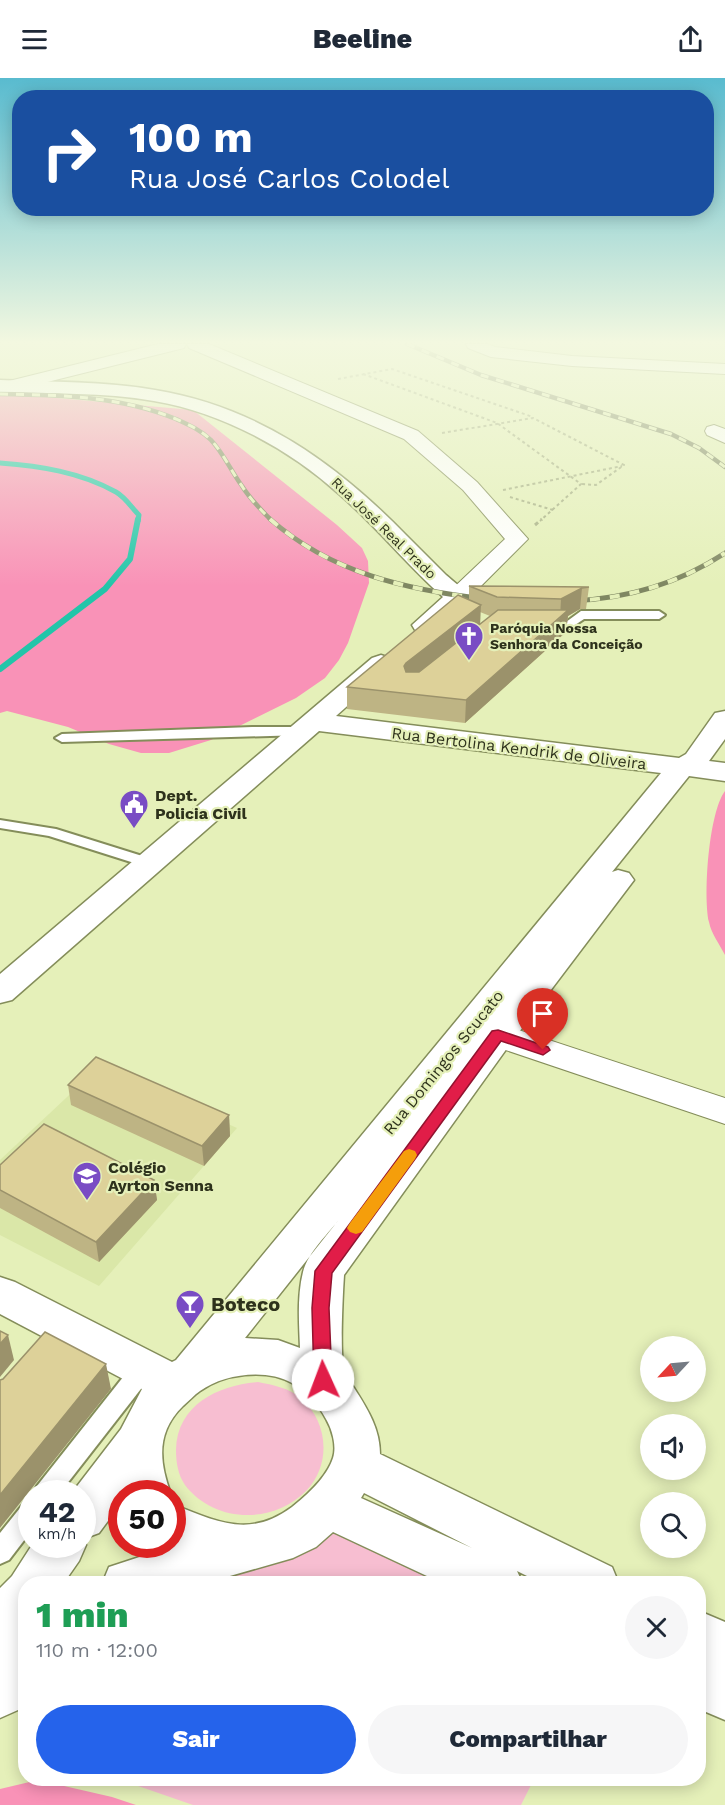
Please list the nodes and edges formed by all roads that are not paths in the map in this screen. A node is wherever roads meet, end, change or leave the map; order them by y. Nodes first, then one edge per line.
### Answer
1 (243, 425) edge
2 (386, 425) edge
3 (457, 605) junction
4 (659, 615) dead end
5 (526, 626) edge
6 (725, 719) edge
7 (309, 727) junction
8 (62, 738) dead end
9 (700, 767) edge
10 (0, 824) edge
11 (150, 863) junction
12 (0, 992) edge
13 (485, 1031) junction
14 (725, 1111) edge
15 (0, 1294) edge
16 (170, 1374) junction
17 (323, 1380) junction
18 (139, 1441) junction
19 (355, 1466) junction
20 (60, 1480) edge
21 (142, 1480) edge
22 (96, 1498) edge
23 (329, 1507) junction
24 (18, 1528) edge
25 (186, 1533) edge
26 (241, 1548) junction
27 (0, 1551) edge
28 (52, 1558) edge
29 (39, 1576) edge
30 (152, 1576) edge
31 (480, 1576) edge
32 (578, 1576) edge
33 (18, 1604) edge
34 (0, 1628) edge
35 (706, 1640) edge
36 (725, 1649) edge
37 (18, 1666) edge
38 (706, 1684) edge
39 (0, 1692) edge
40 (725, 1694) edge

1 - 3 street, Rua José Real Prado
2 - 3 street
3 - 7 street
4 - 5 lane
6 - 9 street, Rua Domingos Scucato
7 - 8 lane
7 - 9 street, Rua Bertolina Kendrik de Oliveira
7 - 11 street
9 - 13 street, Rua Domingos Scucato
10 - 11 lane
11 - 12 street
13 - 14 street
13 - 16 street, Rua Domingos Scucato
13 - 17 street, Rua Domingos Scucato
15 - 16 street
16 - 17 street
16 - 18 street, Rua Domingos Scucato
16 - 20 lane
17 - 19 street
18 - 21 street
18 - 22 street
19 - 23 street
19 - 32 street
23 - 26 street
23 - 31 street
24 - 27 lane
25 - 26 street
26 - 30 street
28 - 29 street
33 - 34 street
35 - 36 street
37 - 39 street
38 - 40 street

